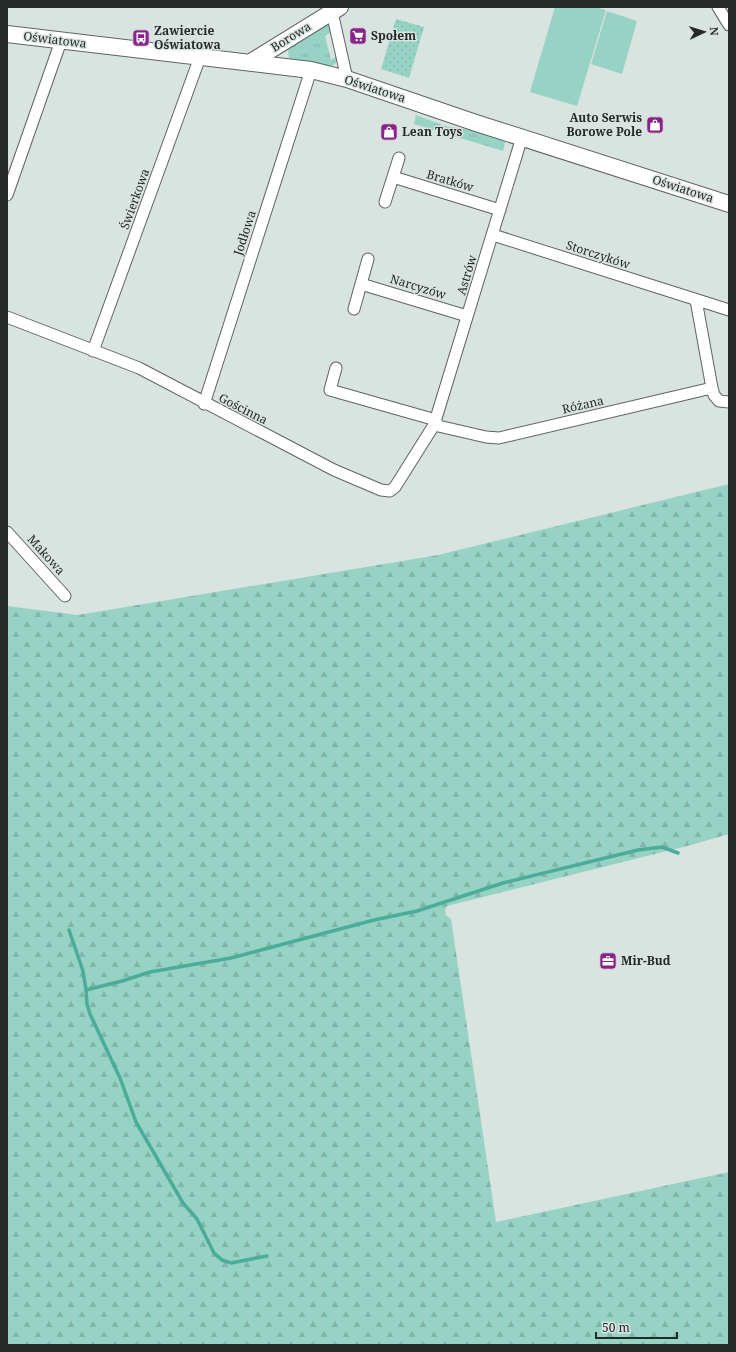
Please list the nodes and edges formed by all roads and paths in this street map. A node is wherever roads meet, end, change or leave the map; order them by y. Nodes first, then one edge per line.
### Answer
1 (718, 7) edge
2 (336, 10) edge
3 (729, 25) edge
4 (7, 34) edge
5 (61, 41) junction
6 (200, 57) junction
7 (251, 62) junction
8 (311, 70) junction
9 (348, 80) junction
10 (522, 137) junction
11 (399, 158) dead end
12 (393, 177) junction
13 (7, 195) edge
14 (385, 202) dead end
15 (729, 204) edge
16 (500, 210) junction
17 (493, 235) junction
18 (368, 259) dead end
19 (361, 284) junction
20 (696, 300) junction
21 (354, 309) dead end
22 (729, 310) edge
23 (467, 316) junction
24 (7, 317) edge
25 (93, 351) junction
26 (336, 368) dead end
27 (712, 388) junction
28 (729, 402) edge
29 (204, 404) junction
30 (435, 423) junction
31 (7, 532) edge
32 (65, 596) dead end

1 - 3 street
2 - 7 street, Borowa
2 - 9 street, Borowa
4 - 5 street, Oświatowa
5 - 6 street, Oświatowa
5 - 13 street
6 - 7 street, Oświatowa
6 - 25 street, Świerkowa
7 - 8 street, Oświatowa
8 - 9 street, Oświatowa
8 - 29 street, Jodłowa
9 - 10 street, Oświatowa
10 - 15 street, Oświatowa
10 - 16 street, Astrów
11 - 12 street
12 - 14 street
12 - 16 street, Bratków
16 - 17 street, Astrów
17 - 20 street, Storczyków
17 - 23 street, Astrów
18 - 19 street
19 - 21 street
19 - 23 street, Narcyzów
20 - 22 street, Storczyków
20 - 27 street
23 - 30 street, Astrów
24 - 25 street, Gościnna
25 - 29 street, Gościnna
26 - 30 street, Różana
27 - 28 street
27 - 30 street, Różana
29 - 30 street, Gościnna
31 - 32 street, Makowa

